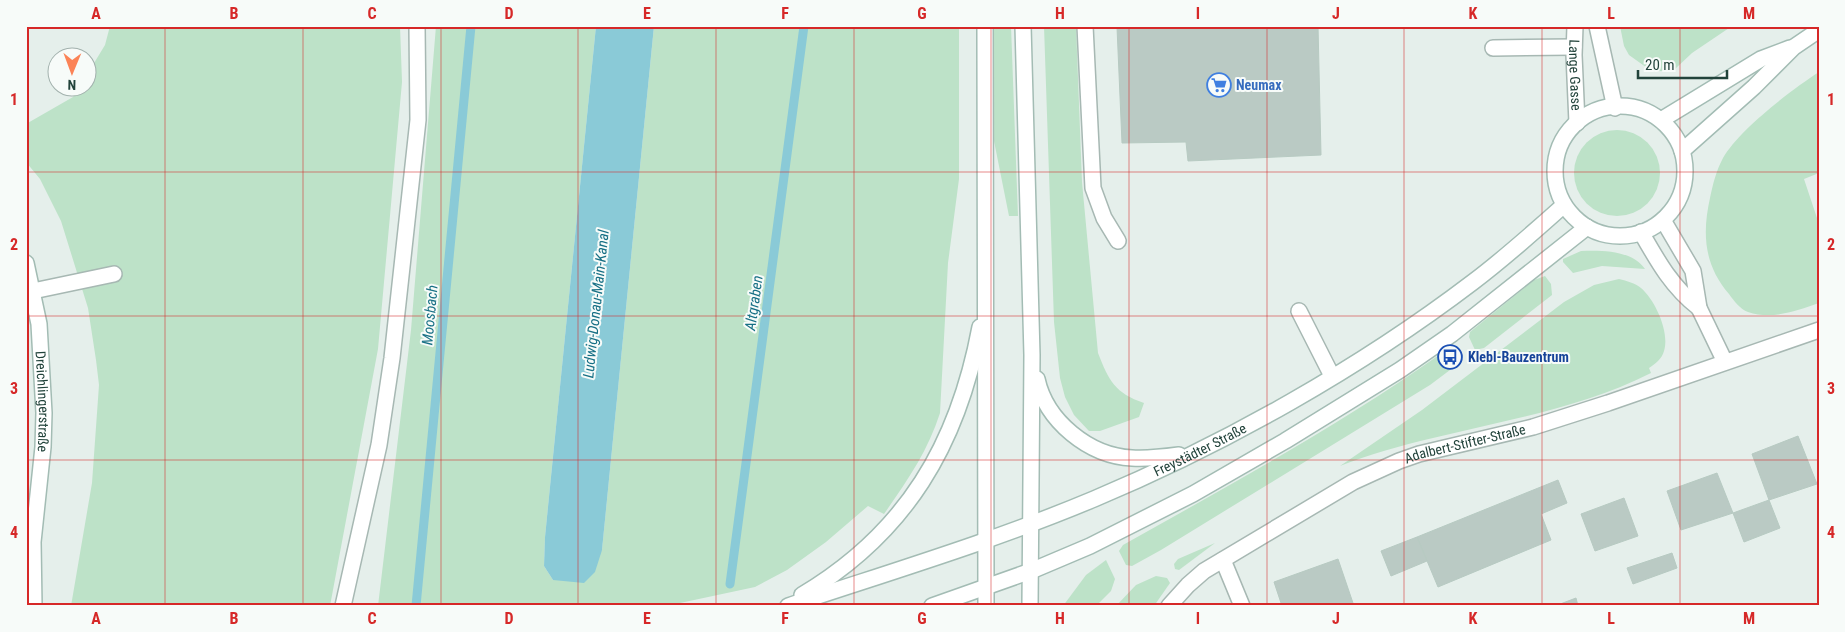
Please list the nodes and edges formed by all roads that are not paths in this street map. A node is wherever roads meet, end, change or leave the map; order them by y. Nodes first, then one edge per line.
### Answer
1 (417, 26) edge
2 (985, 26) edge
3 (1023, 26) edge
4 (1085, 26) edge
5 (1575, 26) edge
6 (1597, 26) edge
7 (1819, 30) edge
8 (1574, 47) junction
9 (1794, 47) junction
10 (1493, 48) dead end
11 (1615, 108) junction
12 (1661, 120) junction
13 (1577, 123) junction
14 (1682, 151) junction
15 (1564, 204) junction
16 (1663, 220) junction
17 (1587, 227) junction
18 (1642, 232) junction
19 (1118, 241) dead end
20 (26, 263) edge
21 (114, 274) dead end
22 (33, 291) junction
23 (986, 294) junction
24 (1699, 308) junction
25 (1299, 311) dead end
26 (1819, 330) edge
27 (1032, 355) junction
28 (1725, 362) junction
29 (1332, 376) junction
30 (1195, 452) junction
31 (1031, 524) junction
32 (986, 539) junction
33 (33, 542) junction
34 (1223, 560) junction
35 (26, 561) edge
36 (1031, 570) junction
37 (986, 587) junction
38 (34, 606) edge
39 (343, 606) edge
40 (780, 606) edge
41 (788, 606) edge
42 (932, 606) edge
43 (986, 606) edge
44 (1030, 606) edge
45 (1169, 606) edge
46 (1242, 606) edge

1 - 39 street
2 - 23 street
3 - 27 street
4 - 19 street
5 - 8 street, Lange Gasse
6 - 11 street, Lange Gasse
7 - 9 street
8 - 10 street
8 - 13 street, Lange Gasse
9 - 12 street
9 - 14 street
11 - 12 street
11 - 13 street
12 - 14 street
13 - 15 street
14 - 16 street
15 - 17 street
15 - 29 street, Freystädter Straße
16 - 18 street
16 - 24 street
17 - 18 street
17 - 36 street
18 - 24 street
20 - 22 street, Dreichlingerstraße
21 - 22 street
22 - 33 street, Dreichlingerstraße
23 - 32 street
23 - 40 street
24 - 28 street
25 - 29 street
26 - 28 street, Adalbert-Stifter-Straße
27 - 30 street
27 - 31 street
28 - 34 street, Adalbert-Stifter-Straße
29 - 30 street, Freystädter Straße
30 - 31 street, Freystädter Straße
31 - 32 street, Freystädter Straße
31 - 36 street
32 - 37 street
32 - 41 street, Freystädter Straße
33 - 35 street, Dreichlingerstraße
33 - 38 street, Dreichlingerstraße
34 - 45 street, Adalbert-Stifter-Straße
34 - 46 street
36 - 37 street
36 - 44 street
37 - 42 street
37 - 43 street

